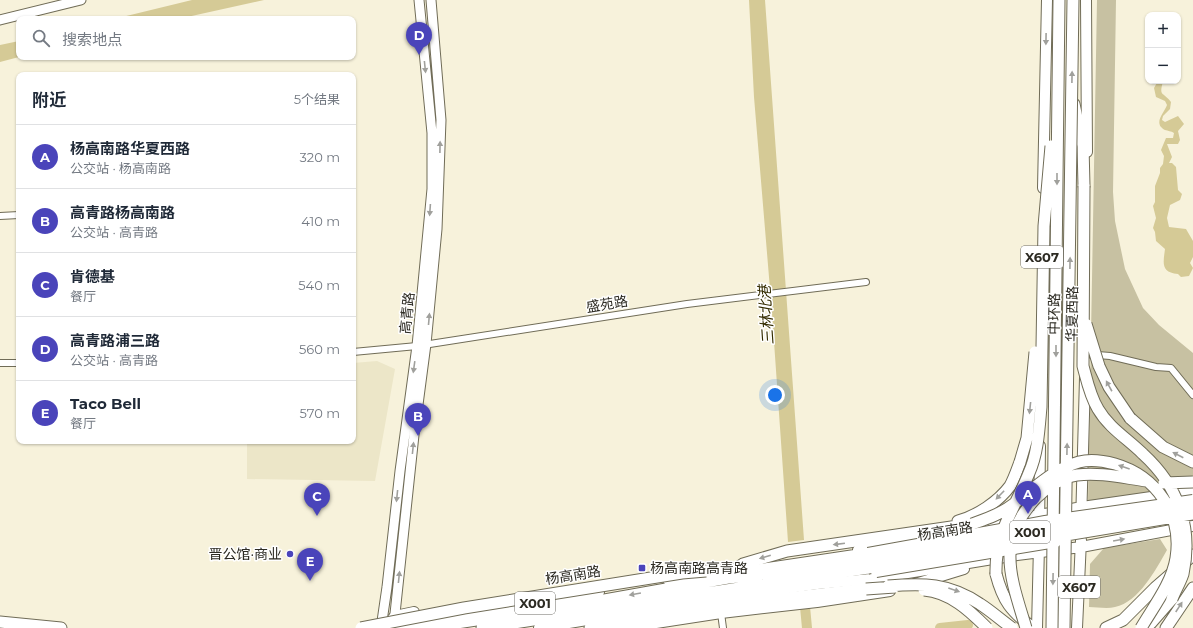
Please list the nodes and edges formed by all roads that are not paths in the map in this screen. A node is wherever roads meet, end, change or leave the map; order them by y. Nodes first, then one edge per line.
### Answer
1 (81, 0) edge
2 (419, 0) edge
3 (431, 0) edge
4 (1047, 0) edge
5 (1059, 0) edge
6 (1073, 0) edge
7 (1086, 0) edge
8 (16, 16) edge
9 (16, 16) edge
10 (0, 20) edge
11 (1072, 93) junction
12 (1057, 94) junction
13 (16, 215) edge
14 (0, 216) edge
15 (866, 282) dead end
16 (1043, 300) junction
17 (1082, 309) junction
18 (422, 345) junction
19 (356, 352) edge
20 (1085, 354) junction
21 (0, 363) edge
22 (16, 363) edge
23 (1193, 395) edge
24 (1193, 462) edge
25 (1193, 482) edge
26 (1193, 491) edge
27 (1193, 500) edge
28 (1193, 506) edge
29 (1082, 507) junction
30 (1193, 514) edge
31 (1039, 515) junction
32 (1193, 518) edge
33 (1193, 526) edge
34 (912, 534) junction
35 (1081, 547) junction
36 (1039, 552) junction
37 (1017, 555) junction
38 (1193, 555) edge
39 (839, 558) junction
40 (869, 563) junction
41 (736, 569) junction
42 (815, 572) junction
43 (682, 579) junction
44 (701, 583) junction
45 (788, 585) junction
46 (888, 586) junction
47 (1193, 588) edge
48 (741, 597) junction
49 (583, 608) junction
50 (770, 608) junction
51 (721, 613) junction
52 (395, 616) junction
53 (0, 622) edge
54 (61, 628) edge
55 (361, 628) edge
56 (381, 628) edge
57 (390, 628) edge
58 (424, 628) edge
59 (482, 628) edge
60 (539, 628) edge
61 (590, 628) edge
62 (624, 628) edge
63 (723, 628) edge
64 (987, 628) edge
65 (1012, 628) edge
66 (1026, 628) edge
67 (1033, 628) edge
68 (1037, 628) edge
69 (1052, 628) edge
70 (1064, 628) edge
71 (1077, 628) edge
72 (1106, 628) edge
73 (1142, 628) edge
74 (1166, 628) edge

1 - 9 main road
2 -> 18 main road, 高青路
18 -> 3 main road, 高青路
4 -> 31 main road, X607
5 - 12 highway, 中环路, bridge
11 -> 6 highway, 中环路, bridge
7 - 20 main road, 华夏西路 / X607
8 - 10 main road
11 - 17 highway, bridge
70 -> 11 highway, 中环路, bridge
12 - 16 highway, bridge
12 -> 69 highway, 中环路, bridge
13 - 14 street
15 - 18 street, 盛苑路
16 -> 34 highway, bridge
16 - 67 highway, bridge
24 -> 17 highway, bridge
17 - 73 highway, bridge
18 - 19 street, 盛苑路
52 -> 18 main road, 高青路
18 -> 56 main road, 高青路
20 - 23 street
20 - 29 main road, 华夏西路 / X607
21 - 22 street
25 - 66 highway, bridge
26 - 29 main road, 杨高南路 / X001
27 - 40 main road, 杨高南路 / X001, bridge
28 - 40 highway, 杨高南路 / X001, bridge
29 - 31 main road, 杨高南路 / X001
29 - 35 main road, 华夏西路 / X607
30 - 40 highway, 杨高南路 / X001, bridge
31 - 36 main road, X607
31 - 39 main road, 杨高南路 / X001
32 - 40 main road, 杨高南路 / X001, bridge
35 -> 33 main road, 杨高南路
34 -> 41 highway, X001
73 -> 34 highway, X001, bridge
35 - 36 main road, 杨高南路
35 - 71 main road, 华夏西路 / X607
36 - 37 main road, 杨高南路 / X001
36 - 68 main road, X607
37 - 42 main road, 杨高南路 / X001
37 - 45 main road, 杨高南路 / X001
38 - 72 highway, bridge
39 - 40 main road, 杨高南路 / X001
39 - 42 main road, 杨高南路 / X001
40 - 42 highway, 杨高南路 / X001
40 - 42 highway, 杨高南路 / X001
41 - 43 main road, 杨高南路 / X001
41 - 45 main road, 杨高南路 / X001
41 - 55 highway, 杨高南路 / X001, bridge
42 - 45 highway, 杨高南路 / X001
43 - 44 main road, 杨高南路 / X001
43 - 52 main road, 杨高南路 / X001
43 - 57 main road, 杨高南路 / X001
44 - 45 highway, 杨高南路 / X001
44 -> 49 highway, 杨高南路 / X001
45 - 46 highway, X001, bridge
45 - 48 highway, 杨高南路 / X001
45 - 48 highway, X001
45 - 50 main road, X001
46 - 64 highway, bridge
46 -> 65 highway, bridge
74 -> 47 highway
48 - 49 highway, 杨高南路 / X001
48 - 50 main road, 杨高南路
48 - 60 main road, 杨高南路 / X001
48 - 61 highway, 杨高南路 / X001
49 - 58 highway, 杨高南路 / X001
49 - 59 highway, 杨高南路 / X001
50 - 51 main road, X001
51 - 62 main road, X001
51 - 63 street
52 - 57 main road, 杨高南路
53 - 54 highway

